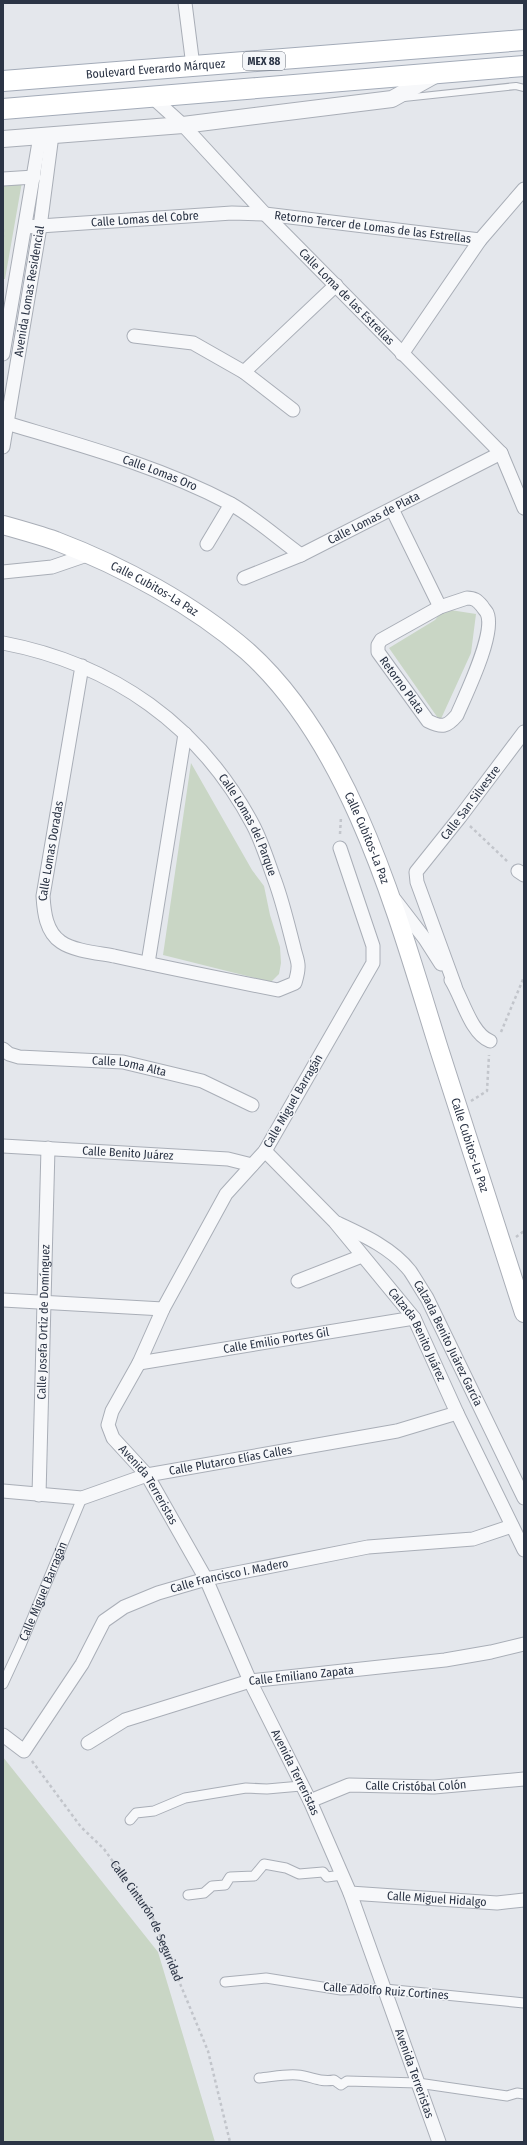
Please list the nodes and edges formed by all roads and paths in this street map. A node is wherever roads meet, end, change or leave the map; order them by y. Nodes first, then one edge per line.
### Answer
1 (185, 3) edge
2 (524, 40) edge
3 (193, 66) junction
4 (524, 66) edge
5 (437, 74) junction
6 (3, 81) edge
7 (524, 88) edge
8 (152, 97) junction
9 (392, 99) junction
10 (3, 109) edge
11 (183, 125) junction
12 (46, 136) junction
13 (3, 139) edge
14 (34, 177) junction
15 (3, 180) edge
16 (524, 188) edge
17 (265, 214) junction
18 (24, 227) junction
19 (40, 227) junction
20 (3, 229) edge
21 (3, 237) edge
22 (480, 240) junction
23 (336, 285) junction
24 (134, 336) dead end
25 (3, 354) edge
26 (402, 354) junction
27 (244, 372) junction
28 (294, 410) dead end
29 (5, 423) edge
30 (3, 447) edge
31 (501, 453) junction
32 (231, 504) junction
33 (524, 508) edge
34 (392, 509) junction
35 (3, 525) edge
36 (206, 544) dead end
37 (87, 555) junction
38 (301, 555) junction
39 (3, 572) edge
40 (244, 578) dead end
41 (440, 607) junction
42 (3, 643) edge
43 (82, 666) junction
44 (524, 732) edge
45 (185, 734) junction
46 (460, 817) junction
47 (340, 848) dead end
48 (521, 873) edge
49 (390, 894) junction
50 (148, 963) junction
51 (524, 977) edge
52 (455, 986) junction
53 (490, 1041) junction
54 (3, 1049) edge
55 (487, 1091) dead end
56 (252, 1105) dead end
57 (3, 1146) edge
58 (48, 1148) junction
59 (265, 1151) junction
60 (252, 1165) junction
61 (335, 1222) junction
62 (362, 1256) junction
63 (298, 1281) dead end
64 (3, 1300) edge
65 (44, 1301) junction
66 (163, 1309) junction
67 (524, 1313) edge
68 (414, 1318) junction
69 (139, 1364) junction
70 (457, 1413) junction
71 (108, 1425) joint
72 (147, 1475) junction
73 (3, 1491) edge
74 (39, 1495) junction
75 (82, 1498) junction
76 (524, 1498) edge
77 (512, 1526) junction
78 (524, 1550) edge
79 (206, 1578) junction
80 (524, 1644) edge
81 (250, 1681) junction
82 (3, 1684) edge
83 (3, 1735) edge
84 (88, 1743) dead end
85 (24, 1751) junction
86 (524, 1779) edge
87 (301, 1786) junction
88 (310, 1801) junction
89 (130, 1820) dead end
90 (342, 1874) junction
91 (350, 1893) junction
92 (188, 1895) dead end
93 (524, 1900) edge
94 (225, 1982) dead end
95 (385, 1989) junction
96 (524, 2003) edge
97 (259, 2078) dead end
98 (418, 2083) junction
99 (524, 2094) edge
100 (230, 2142) edge
101 (439, 2142) edge

1 - 3 street
2 - 3 main road, Boulevard Everardo Márquez / MEX 88
3 - 6 main road, Boulevard Everardo Márquez / MEX 88
4 - 5 main road, MEX 88
5 - 8 main road, MEX 88
5 - 9 street
7 - 9 lane
8 - 10 main road, MEX 88
8 - 11 street, Calle Loma de las Estrellas
9 - 11 street
11 - 12 street
11 - 17 street, Calle Loma de las Estrellas
12 - 13 street
12 - 14 street, Avenida Lomas Residencial
12 - 19 street, Avenida Lomas Residencial
14 - 15 street
14 - 18 street, Avenida Lomas Residencial
16 - 22 street, Retorno Tercer de Lomas de las Estrellas
17 - 19 street, Calle Lomas del Cobre
17 - 22 street, Retorno Tercer de Lomas de las Estrellas
17 - 23 street, Calle Loma de las Estrellas
18 - 19 street, Calle Lomas del Cobre
18 - 25 street, Avenida Lomas Residencial
19 - 29 street, Avenida Lomas Residencial
20 - 21 path
22 - 26 street, Retorno Tercer de Lomas de las Estrellas
23 - 26 street, Calle Loma de las Estrellas
23 - 27 street
24 - 27 street
26 - 31 street, Calle Loma de las Estrellas
27 - 28 street
29 - 30 street, Avenida Lomas Residencial
29 - 32 street, Calle Lomas Oro
31 - 33 street, Calle Loma de las Estrellas
31 - 34 street, Calle Lomas de Plata
32 - 36 street
32 - 38 street, Calle Lomas Oro
34 - 38 street, Calle Lomas de Plata
34 - 41 street
35 - 37 main road, Calle Cubitos-La Paz
37 - 39 street
37 - 49 main road, Calle Cubitos-La Paz
38 - 40 street, Calle Lomas de Plata
41 - 41 street, Retorno Plata
42 - 43 street, Calle Lomas del Parque
43 - 45 street, Calle Lomas del Parque
43 - 50 street, Calle Lomas Doradas
44 - 46 street, Calle San Silvestre
45 - 50 street
45 - 50 street, Calle Lomas del Parque
46 - 48 path
46 - 52 street, Calle San Silvestre
47 - 59 street, Calle Miguel Barragán
49 - 52 street
49 - 67 main road, Calle Cubitos-La Paz
51 - 53 path
52 - 53 street
53 - 55 path
54 - 56 street, Calle Loma Alta
57 - 58 street, Calle Benito Juárez
58 - 60 street, Calle Benito Juárez
58 - 65 street, Calle Josefa Ortiz de Domínguez
59 - 60 street, Calle Miguel Barragán
59 - 61 street, Calzada Benito Juárez
60 - 66 street, Calle Miguel Barragán
61 - 62 street, Calzada Benito Juárez
61 - 76 street, Calzada Benito Juárez García
62 - 63 street
62 - 68 street, Calzada Benito Juárez
64 - 65 street
65 - 66 street
65 - 74 street, Calle Josefa Ortiz de Domínguez
66 - 69 street, Calle Miguel Barragán
68 - 69 street, Calle Emilio Portes Gil
68 - 70 street, Calzada Benito Juárez
69 - 71 street, Calle Miguel Barragán
70 - 72 street, Calle Plutarco Elías Calles
70 - 77 street, Calzada Benito Juárez
71 - 72 street, Avenida Terreristas
72 - 75 street, Calle Plutarco Elías Calles
72 - 79 street, Avenida Terreristas
73 - 74 street, Calle Plutarco Elías Calles
74 - 75 street, Calle Plutarco Elías Calles
75 - 82 street, Calle Miguel Barragán
77 - 78 street, Calzada Benito Juárez
77 - 79 street, Calle Francisco I. Madero
79 - 81 street, Avenida Terreristas
79 - 85 street, Calle Francisco I. Madero
80 - 81 street, Calle Emiliano Zapata
81 - 84 street, Calle Emiliano Zapata
81 - 87 street, Avenida Terreristas
83 - 85 street
85 - 100 path, Calle Cinturón de Seguridad
86 - 88 street, Calle Cristóbal Colón
87 - 88 street, Avenida Terreristas
87 - 89 street
88 - 90 street, Avenida Terreristas
90 - 91 street, Avenida Terreristas
90 - 92 street
91 - 93 street, Calle Miguel Hidalgo
91 - 95 street, Avenida Terreristas
94 - 95 street, Calle Adolfo Ruiz Cortines
95 - 96 street, Calle Adolfo Ruiz Cortines
95 - 98 street, Avenida Terreristas
97 - 98 street
98 - 99 street
98 - 101 street, Avenida Terreristas

